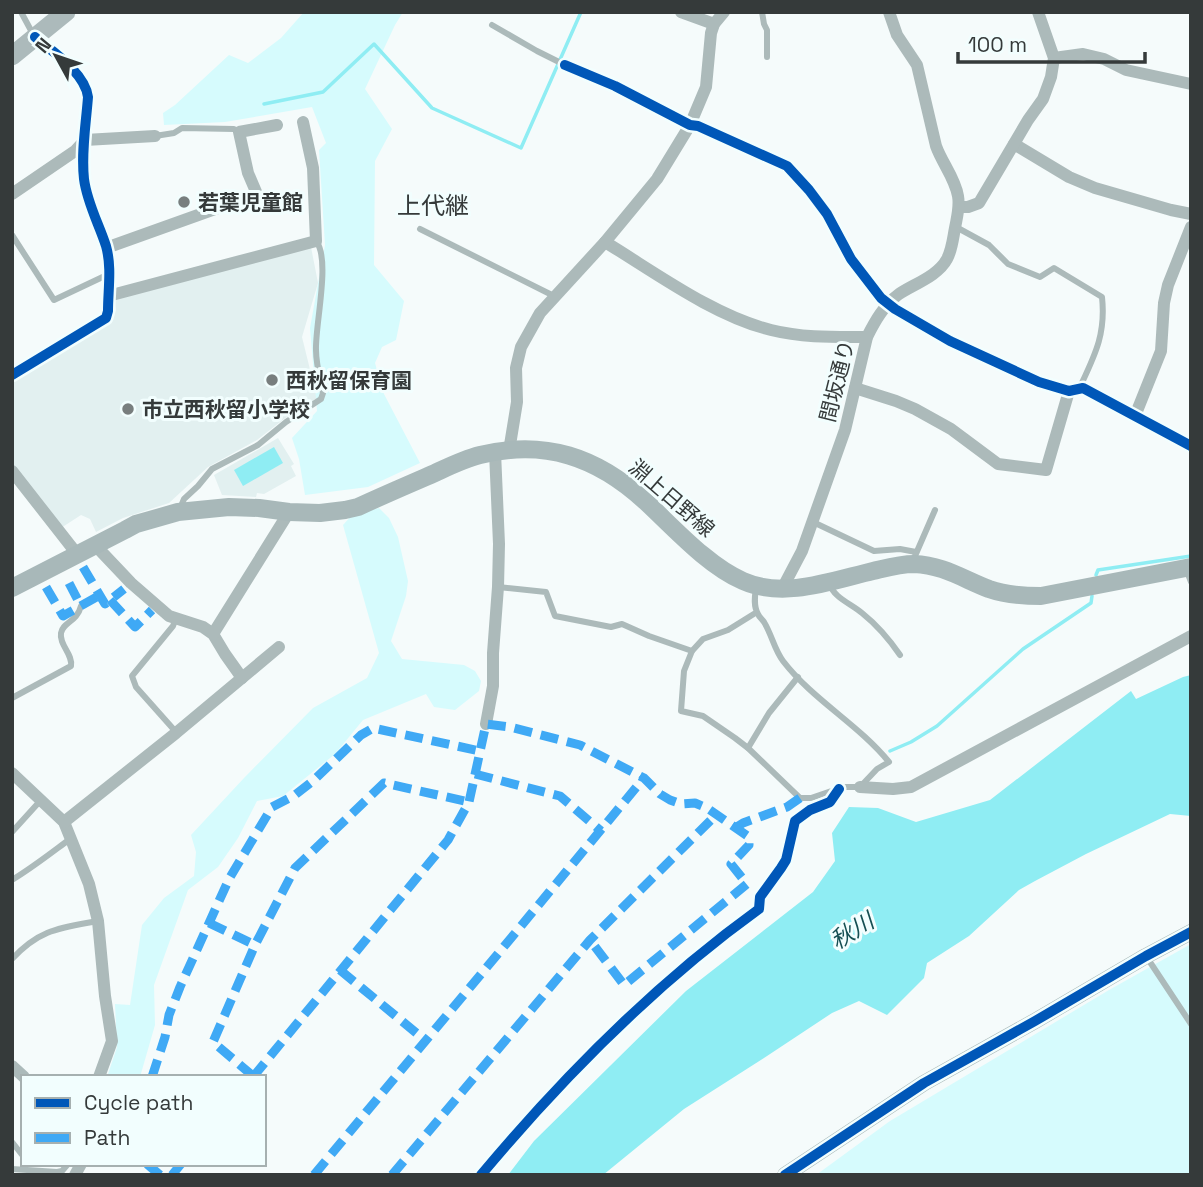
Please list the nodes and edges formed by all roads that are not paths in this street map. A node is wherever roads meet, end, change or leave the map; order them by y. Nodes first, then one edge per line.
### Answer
1 (21, 12) edge
2 (66, 12) edge
3 (681, 12) edge
4 (724, 12) edge
5 (762, 12) edge
6 (889, 12) edge
7 (1038, 12) edge
8 (714, 24) junction
9 (492, 25) dead end
10 (35, 37) junction
11 (12, 55) edge
12 (767, 57) dead end
13 (1054, 58) junction
14 (561, 63) joint
15 (1191, 84) edge
16 (303, 122) dead end
17 (277, 125) dead end
18 (690, 125) junction
19 (239, 132) junction
20 (155, 136) joint
21 (85, 140) junction
22 (1014, 144) junction
23 (12, 194) edge
24 (959, 207) junction
25 (1191, 214) edge
26 (955, 226) junction
27 (1191, 227) edge
28 (420, 229) dead end
29 (12, 235) edge
30 (316, 242) junction
31 (606, 242) junction
32 (106, 248) junction
33 (109, 274) junction
34 (108, 296) junction
35 (554, 296) junction
36 (888, 304) junction
37 (867, 337) junction
38 (12, 375) edge
39 (855, 388) junction
40 (1074, 390) junction
41 (1135, 416) junction
42 (1191, 446) edge
43 (502, 452) junction
44 (12, 471) edge
45 (935, 510) dead end
46 (178, 512) junction
47 (289, 512) junction
48 (813, 522) junction
49 (95, 545) junction
50 (77, 554) junction
51 (915, 558) junction
52 (1189, 572) edge
53 (829, 582) junction
54 (756, 586) junction
55 (498, 587) junction
56 (12, 588) edge
57 (782, 589) junction
58 (81, 606) dead end
59 (757, 612) junction
60 (176, 618) junction
61 (213, 634) junction
62 (1191, 636) edge
63 (279, 647) dead end
64 (692, 651) junction
65 (900, 655) dead end
66 (798, 677) junction
67 (242, 678) junction
68 (12, 698) edge
69 (486, 723) dead end
70 (176, 733) junction
71 (748, 748) junction
72 (12, 773) edge
73 (859, 787) junction
74 (41, 800) junction
75 (64, 822) junction
76 (12, 832) edge
77 (70, 839) junction
78 (12, 880) edge
79 (98, 921) junction
80 (1191, 932) edge
81 (1146, 956) junction
82 (12, 959) edge
83 (1191, 1024) edge
84 (100, 1075) edge
85 (66, 1166) edge
86 (31, 1167) edge
87 (12, 1169) edge
88 (785, 1175) edge

1 - 10 lane
2 - 10 main road
3 - 8 street
4 - 8 street
5 - 12 lane
6 - 24 street, 間坂通り
7 - 13 street
8 - 18 street
9 - 14 lane
10 - 11 main road
10 - 21 street
13 - 15 street
13 - 22 street
14 - 18 street
16 - 30 street
17 - 19 street
18 - 31 street
18 - 36 street
19 - 20 lane
19 - 32 street
20 - 21 street
21 - 23 street
21 - 32 street
22 - 24 street
22 - 25 street
24 - 26 street, 間坂通り
26 - 36 street, 間坂通り
26 - 40 lane
27 - 41 street
28 - 35 lane
29 - 33 lane
30 - 34 street
30 - 46 lane
31 - 35 street
31 - 37 street
32 - 33 street
33 - 34 street
34 - 38 street
35 - 43 street
36 - 37 street, 間坂通り
36 - 40 street
37 - 39 street, 間坂通り
39 - 40 street
39 - 48 street, 間坂通り
40 - 41 street
41 - 42 street
43 - 47 main road, 淵上日野線
43 - 54 main road, 淵上日野線
43 - 55 street
44 - 50 street
45 - 51 lane
46 - 47 main road, 淵上日野線
46 - 49 main road, 淵上日野線
47 - 61 street
48 - 51 lane
48 - 57 street, 間坂通り
49 - 50 main road, 淵上日野線
49 - 60 street
50 - 56 main road, 淵上日野線
51 - 52 main road, 淵上日野線
51 - 53 main road, 淵上日野線
53 - 57 main road, 淵上日野線
53 - 65 lane
54 - 57 main road, 淵上日野線
54 - 59 lane
55 - 64 lane
55 - 69 street
58 - 68 lane
59 - 64 lane
59 - 66 lane
60 - 61 street
60 - 70 lane
61 - 67 street
62 - 73 street
63 - 67 street
64 - 71 lane
66 - 71 lane
66 - 73 lane
67 - 70 street
70 - 75 street
71 - 73 lane
72 - 74 street
74 - 75 street
74 - 76 lane
75 - 77 street
77 - 78 lane
77 - 79 street
79 - 82 lane
79 - 84 street
80 - 81 street
81 - 83 lane
81 - 88 street
85 - 86 lane
86 - 87 lane

